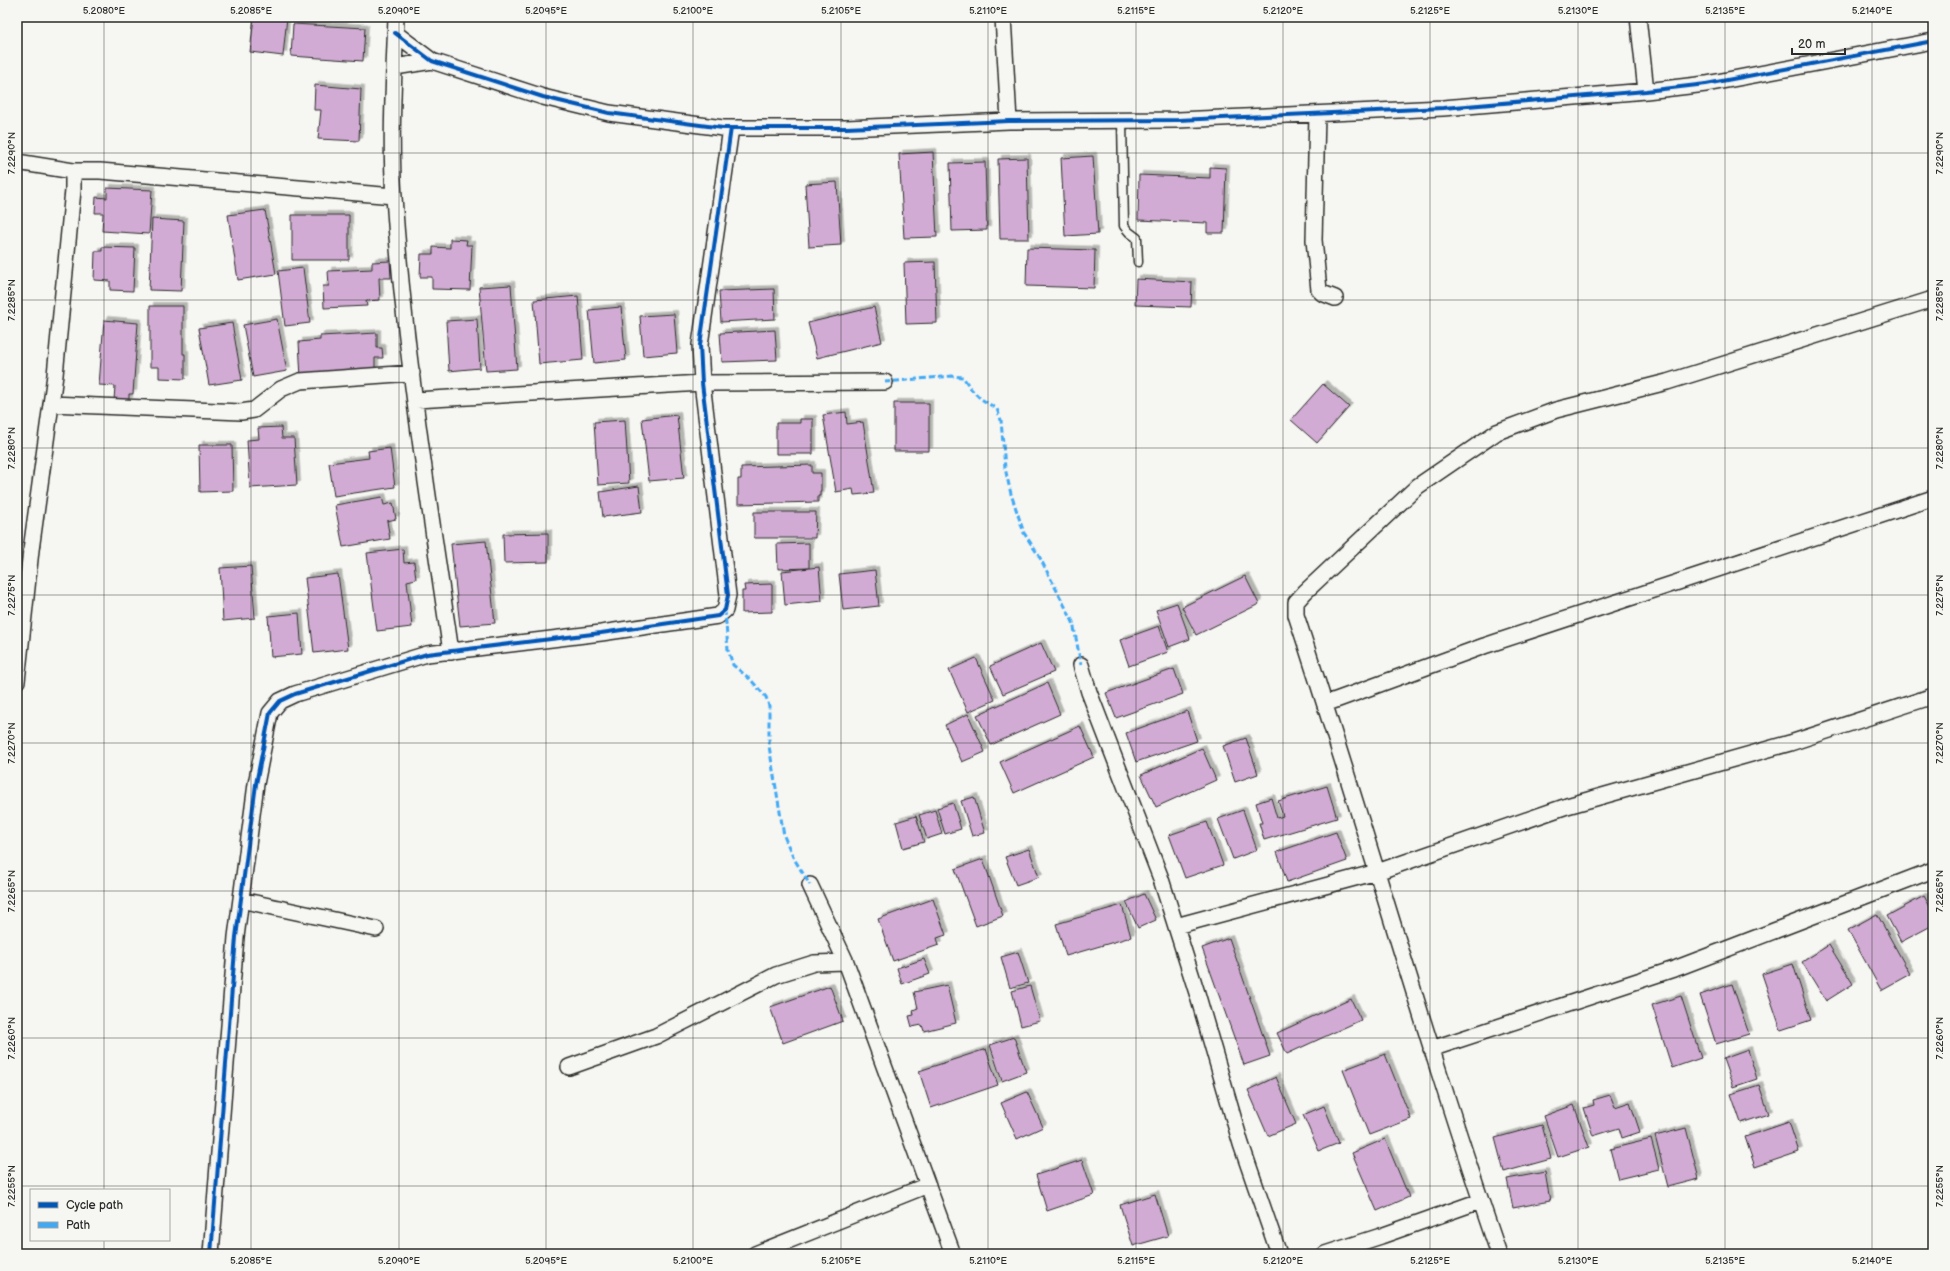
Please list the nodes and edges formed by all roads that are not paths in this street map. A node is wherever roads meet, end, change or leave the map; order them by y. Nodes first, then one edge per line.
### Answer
1 (396, 17) edge
2 (1003, 17) edge
3 (1638, 17) edge
4 (395, 33) junction
5 (1933, 41) edge
6 (432, 61) junction
7 (394, 67) junction
8 (1646, 91) junction
9 (1317, 114) junction
10 (1122, 120) junction
11 (1009, 121) junction
12 (731, 128) junction
13 (17, 162) edge
14 (73, 171) junction
15 (394, 196) junction
16 (1138, 262) dead end
17 (1334, 298) dead end
18 (1933, 299) edge
19 (412, 373) junction
20 (885, 382) dead end
21 (702, 383) junction
22 (416, 400) junction
23 (51, 404) junction
24 (1933, 498) edge
25 (451, 652) junction
26 (1081, 665) dead end
27 (17, 681) edge
28 (1933, 696) edge
29 (1325, 704) junction
30 (1933, 870) edge
31 (1377, 872) junction
32 (810, 885) dead end
33 (241, 900) junction
34 (1176, 926) junction
35 (376, 929) dead end
36 (846, 962) junction
37 (1431, 1049) junction
38 (569, 1067) dead end
39 (928, 1185) junction
40 (1480, 1201) junction
41 (211, 1254) edge
42 (754, 1254) edge
43 (953, 1254) edge
44 (1279, 1254) edge
45 (1325, 1254) edge
46 (1499, 1254) edge

1 - 4 street
2 - 11 street
3 - 8 street
4 - 6 street
4 - 7 street
5 - 8 street
6 - 7 street
6 - 12 street
7 - 15 street
8 - 9 street
9 - 10 street
9 - 17 street
10 - 11 street
10 - 16 lane
11 - 12 street
12 - 21 street
13 - 14 street
14 - 15 street
14 - 23 street
15 - 19 street
18 - 29 street
19 - 22 street
19 - 23 street
20 - 21 street
21 - 22 street
21 - 25 street
22 - 25 street
23 - 27 street
24 - 29 street
25 - 33 street
26 - 34 street
28 - 31 street
29 - 31 street
30 - 37 street
31 - 34 street
31 - 37 street
32 - 36 street
33 - 35 street
33 - 41 street
34 - 44 street
36 - 38 street
36 - 39 street
37 - 40 street
39 - 42 street
39 - 43 street
40 - 45 street
40 - 46 street

